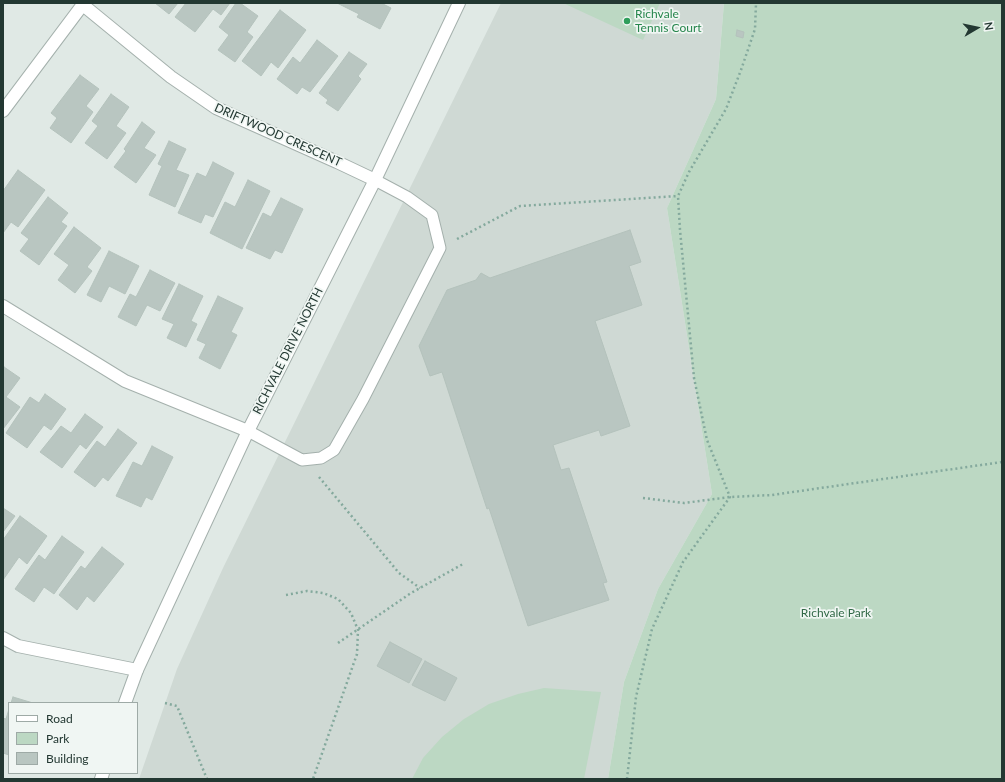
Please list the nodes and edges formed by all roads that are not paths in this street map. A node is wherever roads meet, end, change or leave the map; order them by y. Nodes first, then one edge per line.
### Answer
1 (459, 3) edge
2 (83, 4) edge
3 (3, 111) edge
4 (375, 180) junction
5 (3, 306) edge
6 (248, 431) junction
7 (3, 638) edge
8 (137, 670) junction
9 (125, 702) edge

1 - 4 street, RICHVALE DRIVE NORTH
2 - 3 street, DRIFTWOOD CRESCENT
2 - 4 street, DRIFTWOOD CRESCENT
4 - 6 street, RICHVALE DRIVE NORTH
4 - 6 lane
5 - 6 street
6 - 8 street, RICHVALE DRIVE NORTH
7 - 8 street
8 - 9 street, RICHVALE DRIVE NORTH

